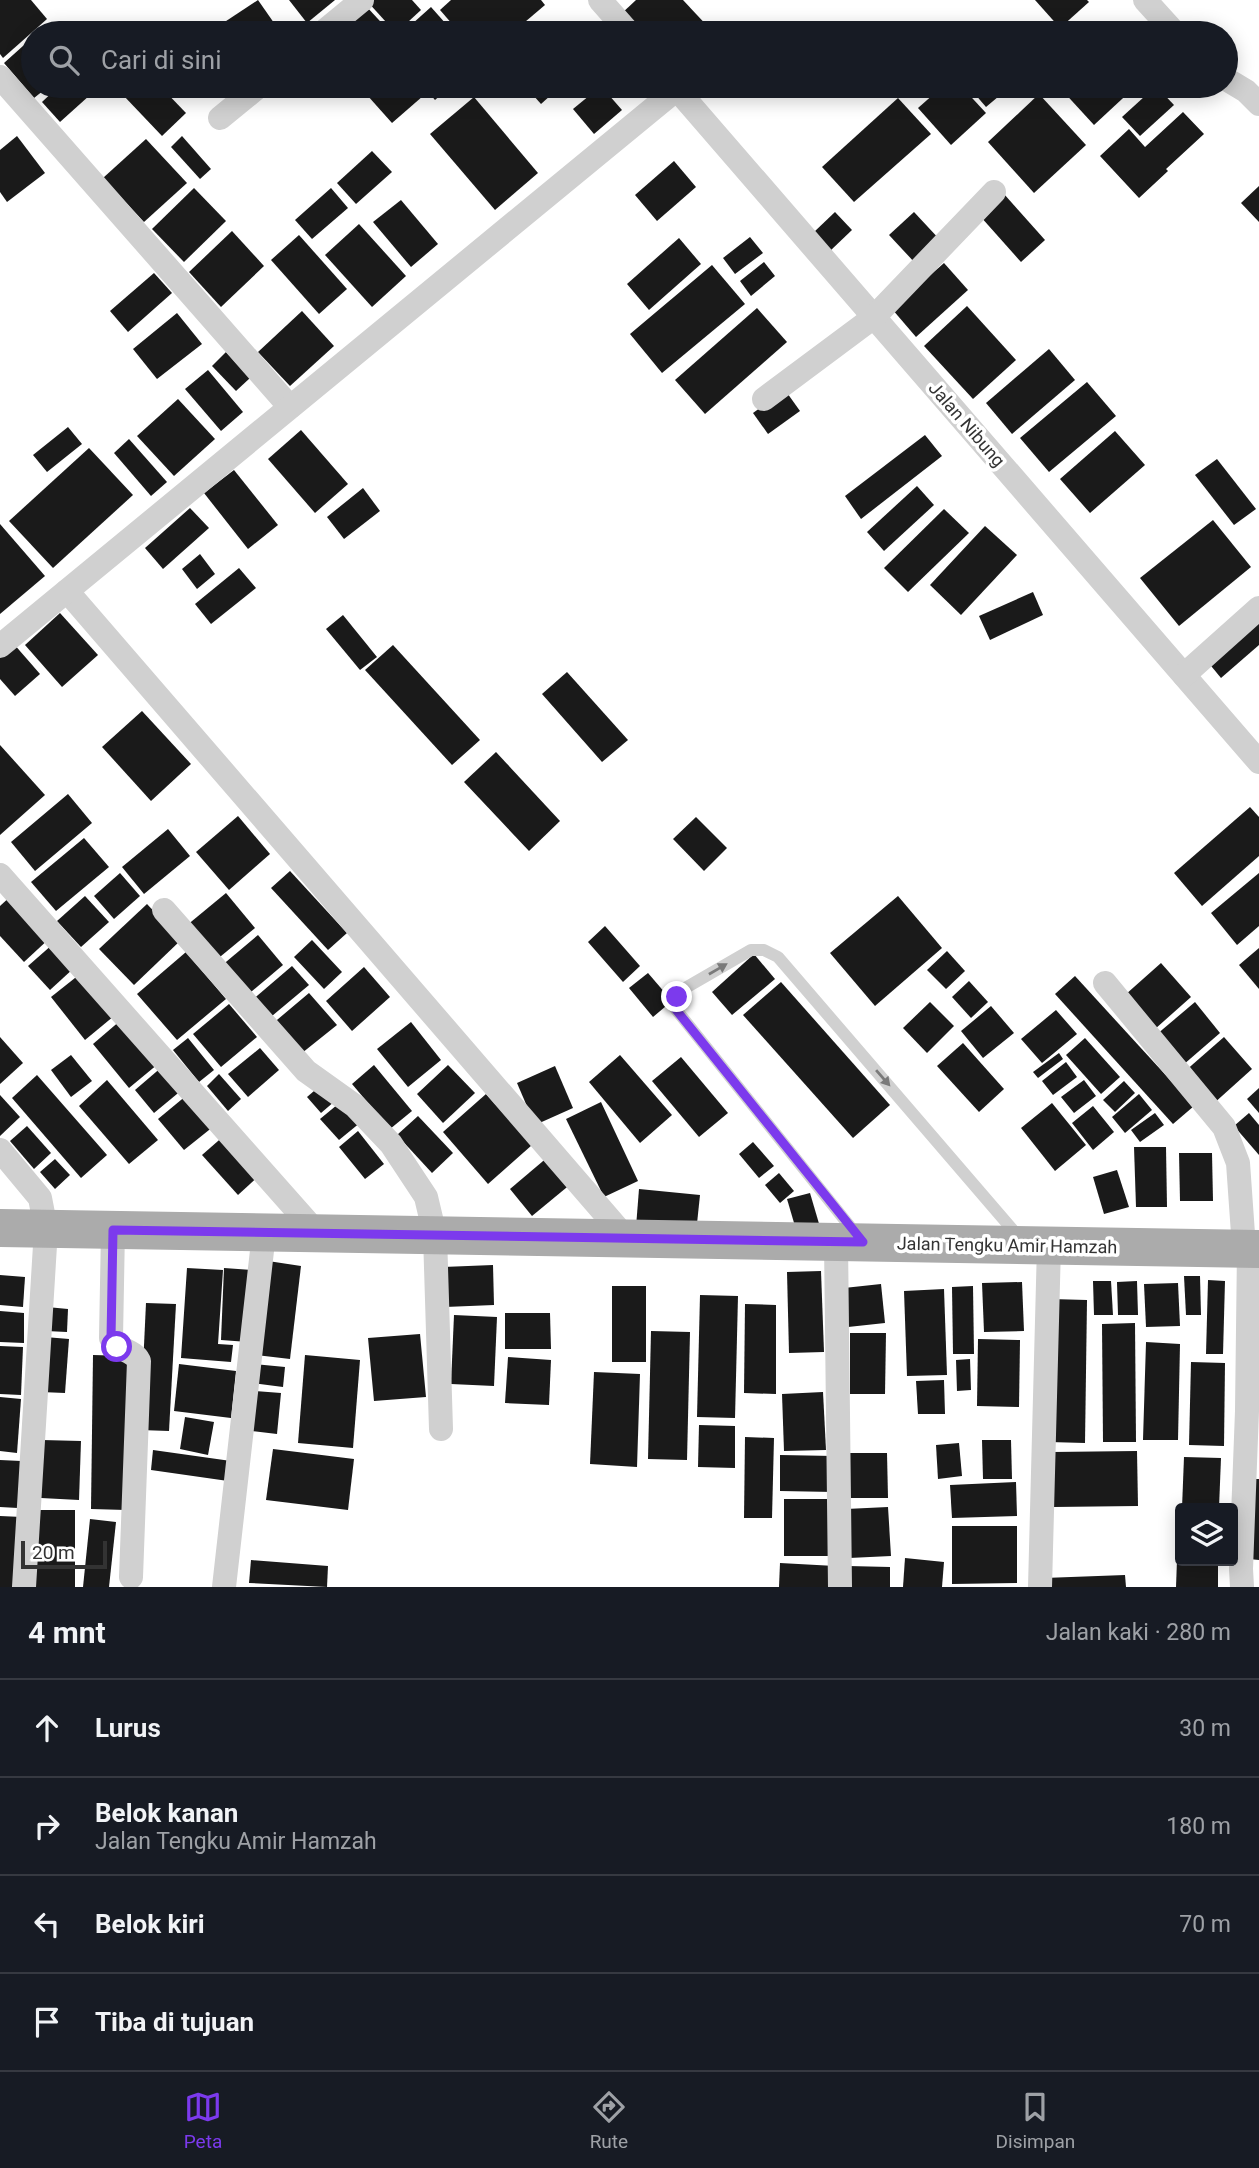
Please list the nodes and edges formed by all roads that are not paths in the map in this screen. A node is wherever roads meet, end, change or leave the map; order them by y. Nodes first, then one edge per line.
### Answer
1 (362, 0) edge
2 (1145, 0) edge
3 (609, 3) edge
4 (337, 21) edge
5 (621, 21) edge
6 (1164, 21) edge
7 (0, 77) edge
8 (1238, 86) edge
9 (244, 98) edge
10 (663, 98) edge
11 (685, 98) edge
12 (1259, 104) edge
13 (219, 118) dead end
14 (994, 192) dead end
15 (874, 317) junction
16 (764, 399) dead end
17 (290, 407) junction
18 (67, 591) junction
19 (1259, 608) edge
20 (0, 646) edge
21 (1184, 675) junction
22 (1259, 762) edge
23 (0, 875) edge
24 (164, 910) dead end
25 (1105, 983) dead end
26 (0, 1150) edge
27 (0, 1228) edge
28 (46, 1229) junction
29 (113, 1230) junction
30 (264, 1233) junction
31 (317, 1233) junction
32 (435, 1235) junction
33 (626, 1238) junction
34 (849, 1242) junction
35 (1037, 1245) junction
36 (1251, 1249) edge
37 (441, 1429) dead end
38 (131, 1577) dead end
39 (24, 1587) edge
40 (224, 1587) edge
41 (840, 1587) edge
42 (1040, 1587) edge
43 (1242, 1587) edge

1 - 4 street
2 - 6 street
3 - 5 street
7 - 17 street
8 - 12 street
9 - 13 street
10 - 17 street
11 - 15 street, Jalan Nibung
14 - 15 street
15 - 16 street
15 - 21 street, Jalan Nibung
17 - 18 street
18 - 20 street
18 - 33 street
19 - 21 street
21 - 22 street, Jalan Nibung
23 - 31 street
24 - 32 street
25 - 36 street
26 - 28 street
27 - 28 main road, Jalan Tengku Amir Hamzah
28 - 29 main road, Jalan Tengku Amir Hamzah
28 - 39 street
29 - 30 main road, Jalan Tengku Amir Hamzah
29 - 38 street
30 - 31 main road, Jalan Tengku Amir Hamzah
30 - 40 street
31 - 32 main road, Jalan Tengku Amir Hamzah
32 - 33 main road, Jalan Tengku Amir Hamzah
32 - 37 street
33 - 34 main road, Jalan Tengku Amir Hamzah
34 - 35 main road, Jalan Tengku Amir Hamzah
34 -> 35 lane
34 - 41 street
35 - 36 main road, Jalan Tengku Amir Hamzah
35 - 42 street
36 - 43 street

